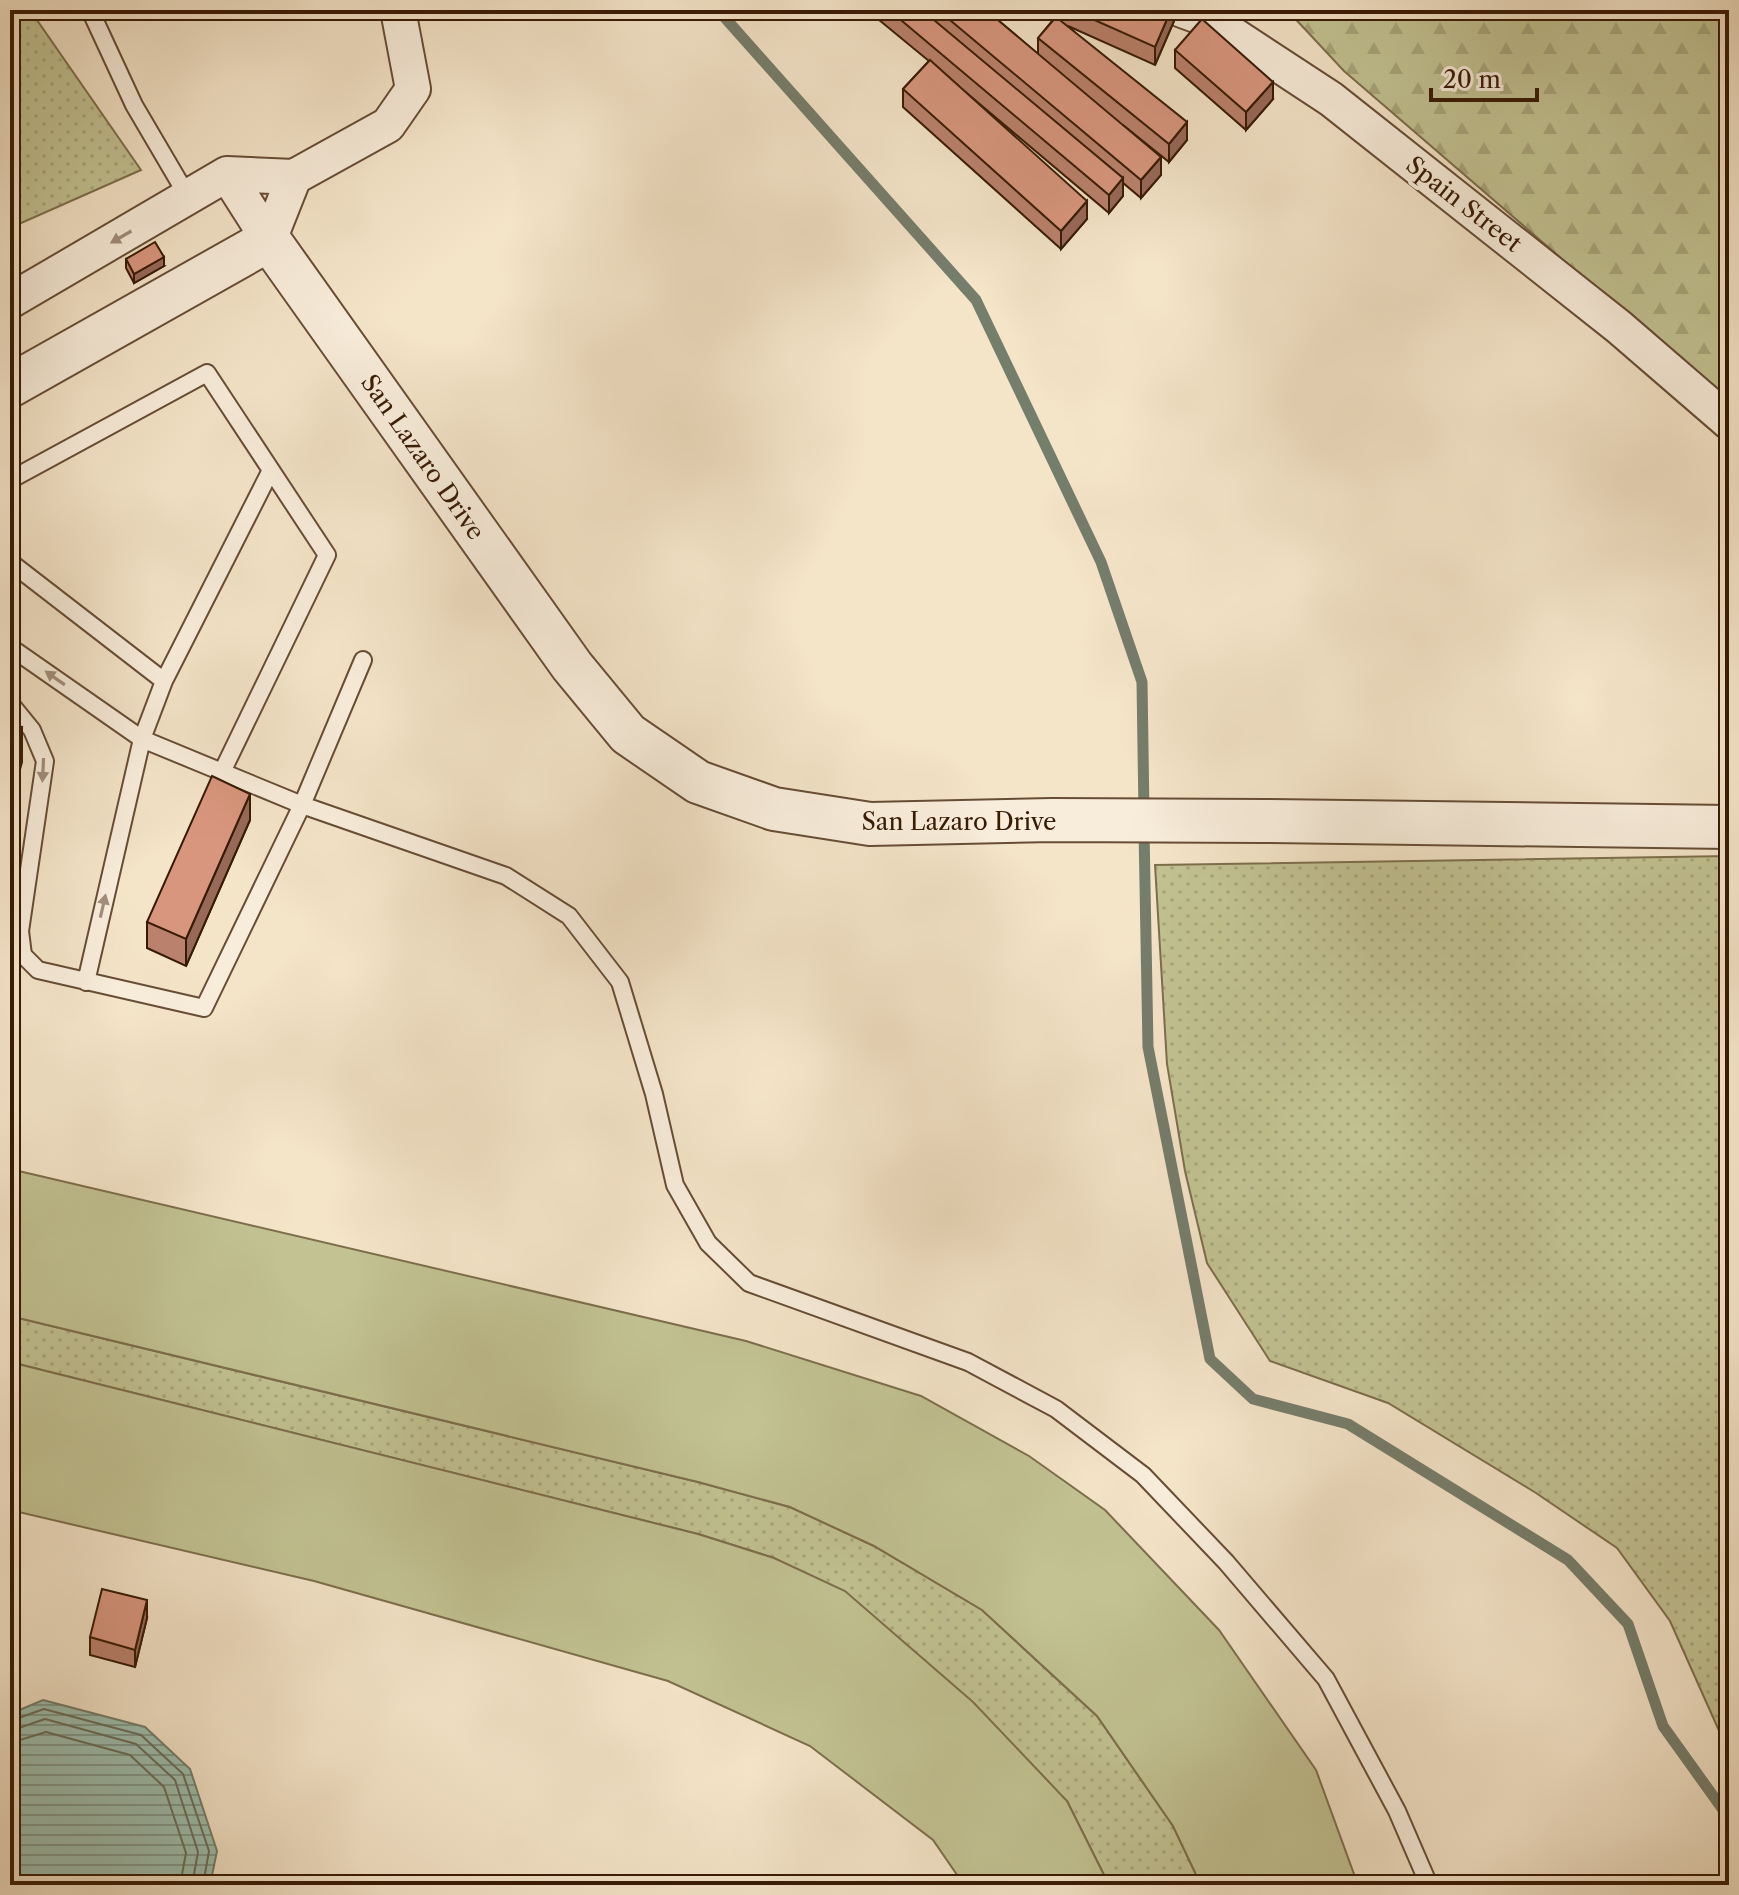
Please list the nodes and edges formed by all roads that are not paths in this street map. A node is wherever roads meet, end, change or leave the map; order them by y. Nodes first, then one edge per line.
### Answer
1 (90, 10) edge
2 (398, 10) edge
3 (1193, 12) edge
4 (227, 174) junction
5 (294, 177) junction
6 (188, 197) junction
7 (269, 240) junction
8 (10, 301) edge
9 (10, 386) edge
10 (1729, 422) edge
11 (271, 470) junction
12 (10, 480) edge
13 (10, 562) edge
14 (10, 647) edge
15 (363, 660) dead end
16 (164, 681) junction
17 (10, 703) edge
18 (142, 739) junction
19 (222, 772) junction
20 (302, 805) junction
21 (1729, 827) edge
22 (86, 982) junction
23 (1429, 1885) edge

1 - 6 lane
2 - 5 street
3 - 10 street, Spain Street
4 - 5 street
4 - 6 street
4 - 7 street, San Lazaro Drive
5 - 7 street
6 -> 8 street
7 - 9 street
7 - 21 street, San Lazaro Drive
11 - 12 lane
11 - 16 lane
11 - 19 lane
13 - 16 lane
18 -> 14 lane
15 - 20 lane
16 - 18 lane
17 -> 22 lane
18 - 19 lane
22 -> 18 lane
19 - 20 lane
20 - 22 lane
20 - 23 lane

